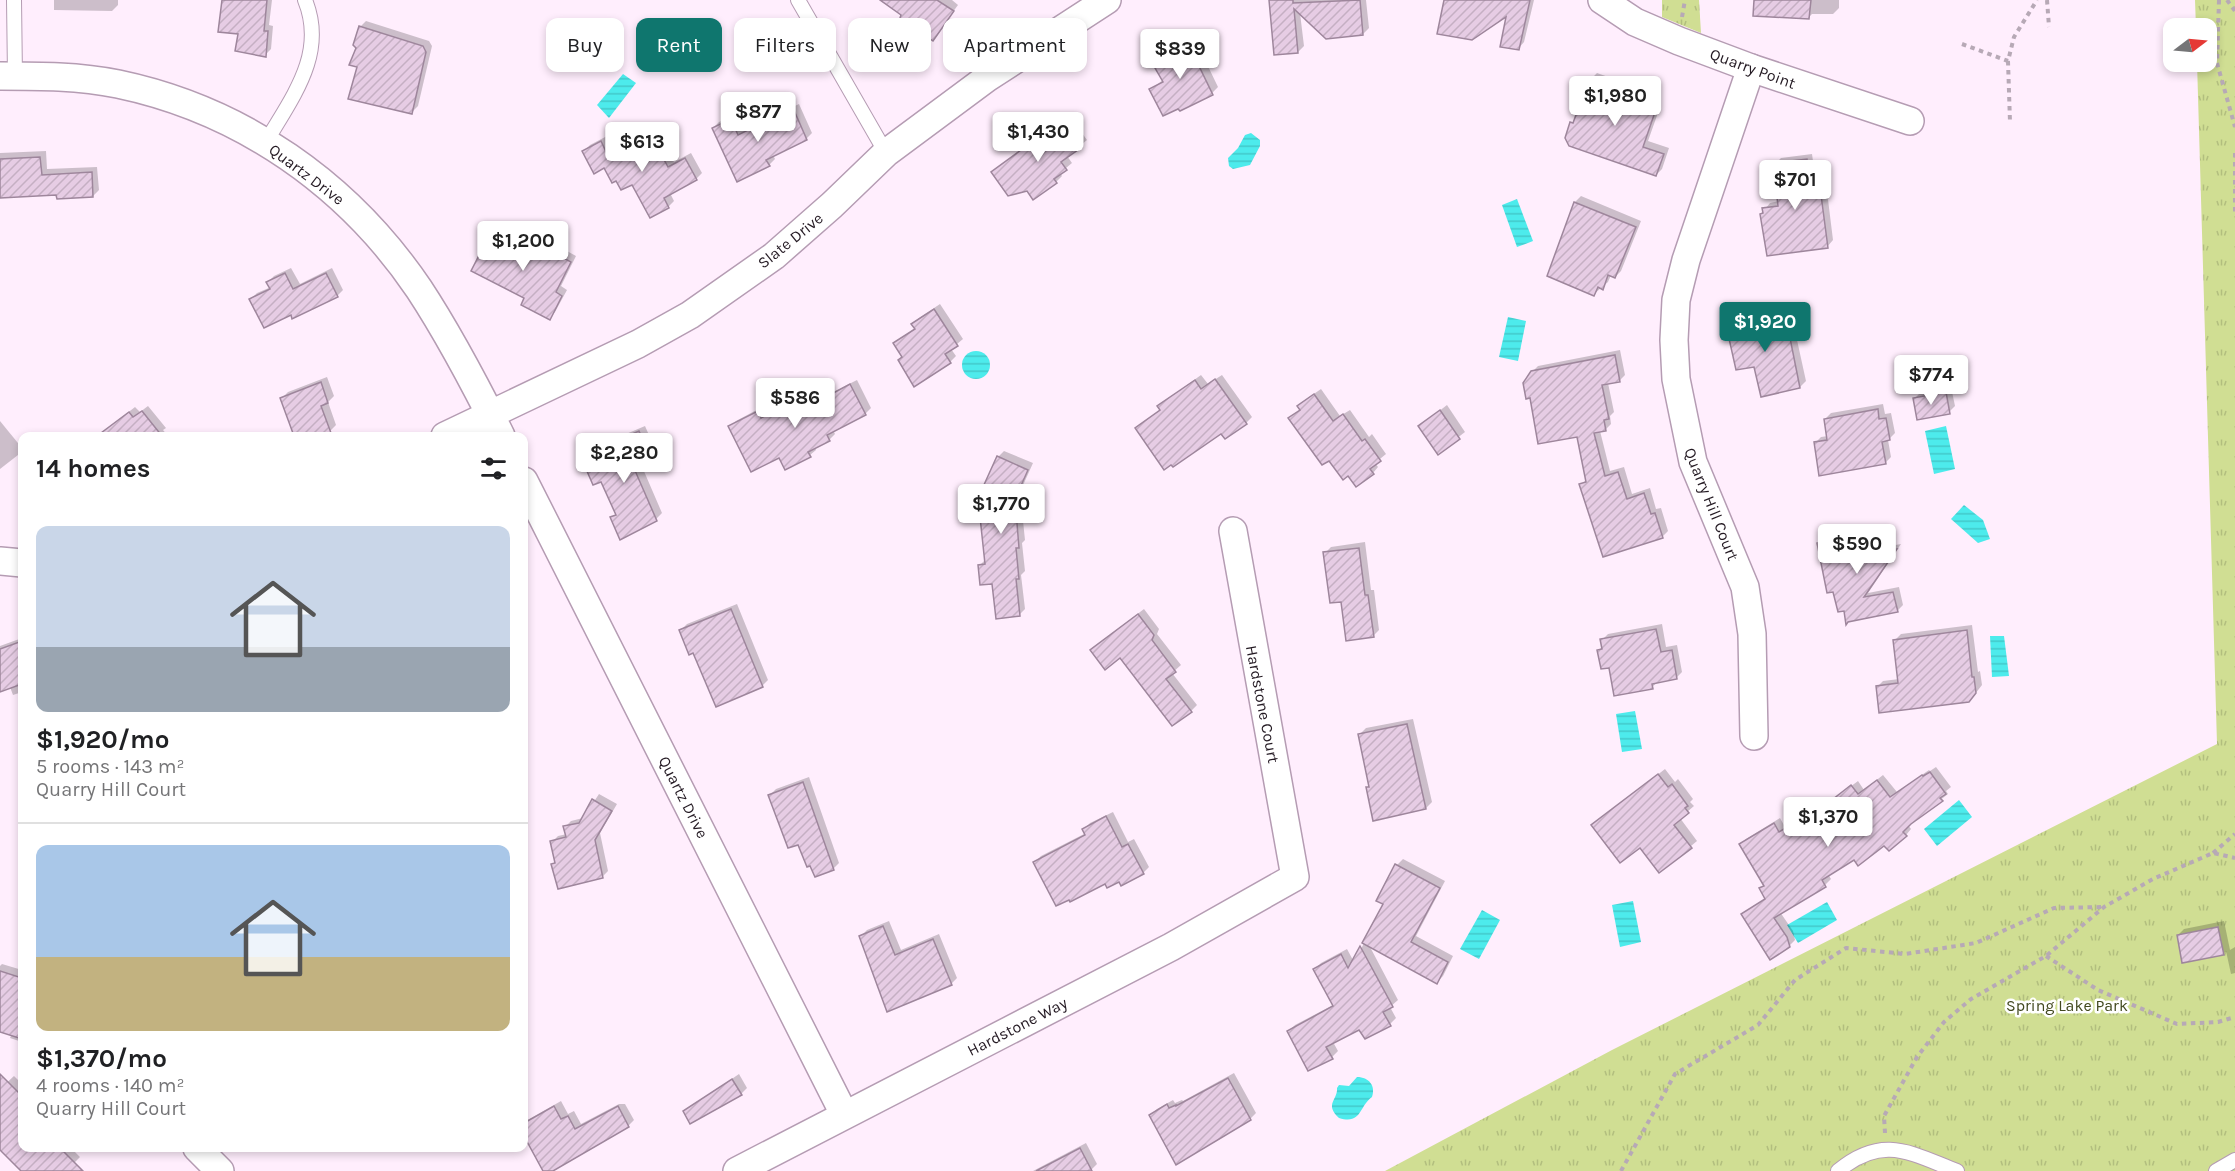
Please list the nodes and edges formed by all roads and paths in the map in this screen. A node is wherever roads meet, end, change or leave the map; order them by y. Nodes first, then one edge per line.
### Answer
1 (14, 0) edge
2 (304, 0) edge
3 (798, 0) edge
4 (1107, 0) edge
5 (1602, 0) edge
6 (2037, 0) edge
7 (2047, 0) edge
8 (2219, 0) edge
9 (2228, 0) edge
10 (2235, 11) edge
11 (2049, 27) dead end
12 (1962, 44) dead end
13 (2008, 61) junction
14 (1752, 68) junction
15 (7, 76) edge
16 (1910, 121) dead end
17 (2010, 122) dead end
18 (2235, 127) edge
19 (266, 142) junction
20 (886, 153) junction
21 (2235, 153) edge
22 (2235, 214) edge
23 (496, 426) edge
24 (465, 432) edge
25 (528, 489) edge
26 (1233, 531) dead end
27 (0, 561) edge
28 (18, 563) edge
29 (1754, 736) dead end
30 (2235, 834) edge
31 (2213, 853) junction
32 (2235, 858) edge
33 (1295, 877) joint
34 (2104, 907) junction
35 (2046, 956) junction
36 (2235, 1017) edge
37 (844, 1114) junction
38 (1886, 1148) junction
39 (201, 1152) edge
40 (2235, 1160) edge
41 (220, 1171) edge
42 (736, 1171) edge
43 (1621, 1171) edge
44 (1838, 1171) edge
45 (1957, 1171) edge
46 (2217, 1171) edge

1 - 15 lane
2 - 19 lane
3 - 20 lane
4 - 20 street, Slate Drive
5 - 14 street, Quarry Point
6 - 13 path
7 - 11 path
8 - 18 path
9 - 10 path
12 - 13 path
13 - 17 path
14 - 16 street, Quarry Point
14 - 29 street, Quarry Hill Court
15 - 19 street, Quartz Drive
19 - 23 street, Quartz Drive
20 - 23 street, Slate Drive
21 - 22 path
23 - 24 street, Slate Drive
25 - 37 street, Quartz Drive
26 - 33 street, Hardstone Court
27 - 28 street
30 - 31 path
31 - 32 path
31 - 34 path
33 - 37 street, Hardstone Way
34 - 35 path
34 - 43 path
35 - 36 path
35 - 38 path
37 - 42 street, Hardstone Way
38 - 44 lane
38 - 45 lane
39 - 41 street
40 - 46 lane

